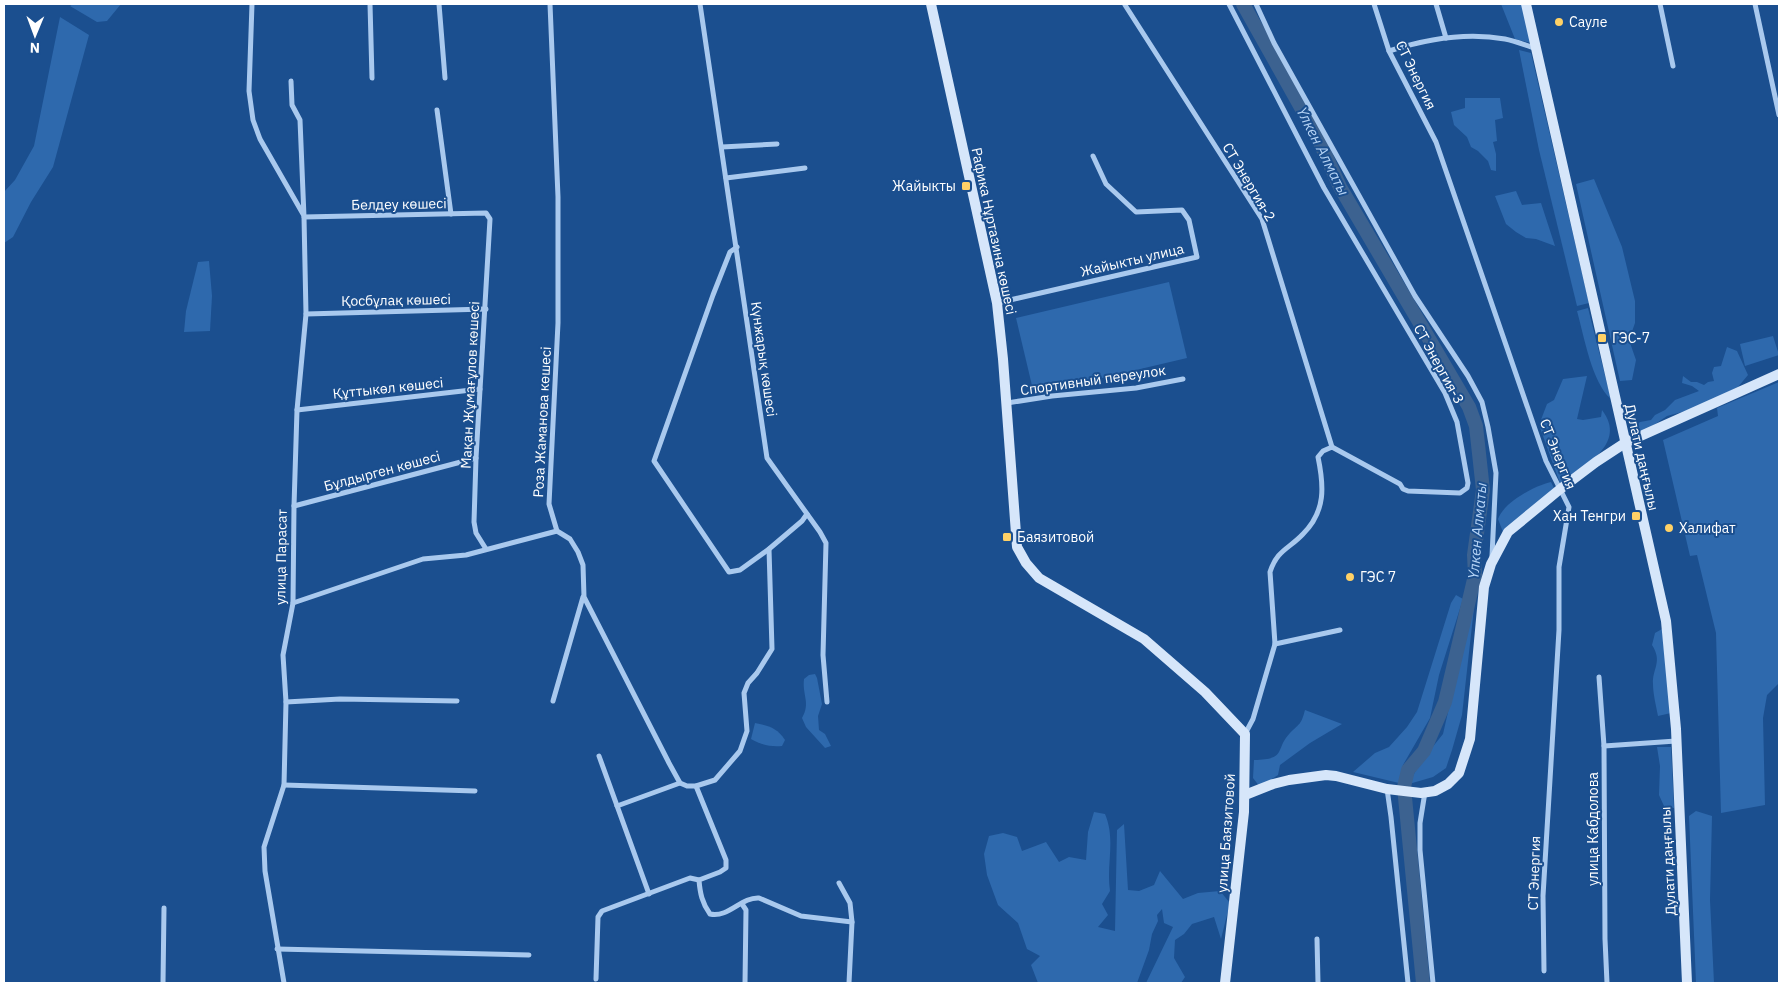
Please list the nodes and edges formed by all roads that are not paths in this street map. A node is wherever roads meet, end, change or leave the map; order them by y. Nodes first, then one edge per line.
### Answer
1 (252, 4) edge
2 (370, 4) edge
3 (439, 4) edge
4 (550, 4) edge
5 (700, 4) edge
6 (931, 4) edge
7 (1229, 4) edge
8 (1256, 4) edge
9 (1374, 4) edge
10 (1436, 4) edge
11 (1526, 4) edge
12 (1660, 4) edge
13 (1755, 4) edge
14 (1125, 5) edge
15 (1446, 38) junction
16 (1536, 48) junction
17 (1389, 51) junction
18 (1673, 66) dead end
19 (372, 78) dead end
20 (445, 78) dead end
21 (291, 81) dead end
22 (437, 110) dead end
23 (1779, 115) edge
24 (777, 144) dead end
25 (722, 148) junction
26 (1093, 156) dead end
27 (805, 168) dead end
28 (726, 178) junction
29 (451, 214) junction
30 (304, 217) junction
31 (490, 219) joint
32 (737, 247) junction
33 (997, 303) junction
34 (486, 309) junction
35 (306, 314) junction
36 (1779, 374) edge
37 (1183, 378) dead end
38 (480, 389) junction
39 (1006, 403) junction
40 (298, 410) junction
41 (1625, 443) junction
42 (1332, 447) junction
43 (476, 458) junction
44 (1559, 490) junction
45 (294, 506) junction
46 (807, 514) junction
47 (557, 531) junction
48 (769, 549) junction
49 (486, 550) junction
50 (1491, 564) junction
51 (584, 597) junction
52 (293, 603) junction
53 (1340, 630) dead end
54 (1275, 644) junction
55 (1599, 678) dead end
56 (457, 701) dead end
57 (553, 701) dead end
58 (286, 702) junction
59 (827, 702) dead end
60 (1245, 734) junction
61 (1676, 741) junction
62 (1604, 746) junction
63 (599, 756) dead end
64 (680, 783) junction
65 (284, 785) junction
66 (696, 786) junction
67 (1391, 790) junction
68 (475, 791) dead end
69 (1425, 792) junction
70 (1245, 796) junction
71 (617, 806) junction
72 (700, 880) junction
73 (839, 882) dead end
74 (649, 894) junction
75 (742, 904) junction
76 (164, 908) dead end
77 (852, 922) junction
78 (1317, 939) dead end
79 (277, 949) junction
80 (529, 955) dead end
81 (1544, 971) dead end
82 (596, 979) dead end
83 (163, 983) edge
84 (284, 983) edge
85 (745, 983) edge
86 (850, 983) edge
87 (1225, 983) edge
88 (1318, 983) edge
89 (1408, 983) edge
90 (1433, 983) edge
91 (1607, 983) edge
92 (1687, 983) edge

1 - 30 street
2 - 19 street
3 - 20 street
4 - 47 street, Роза Жаманова көшесі
5 - 25 street, Күнжарық көшесі
6 - 33 street, Рафика Нұртазина көшесі
7 - 42 street, СТ Энергия-3
8 - 50 street
9 - 17 street, СТ Энергия
10 - 15 street
11 - 16 street, Дулати даңғылы
12 - 18 street
13 - 23 street
14 - 42 street, СТ Энергия-2
15 - 16 street
15 - 17 street
16 - 41 street, Дулати даңғылы
17 - 44 street, СТ Энергия
21 - 30 street, улица Парасат
22 - 29 street
24 - 25 street
25 - 28 street, Күнжарық көшесі
26 - 33 street, Жайыкты улица
27 - 28 street
28 - 32 street, Күнжарық көшесі
29 - 30 street, Белдеу көшесі
29 - 31 street, Белдеу көшесі
30 - 35 street, улица Парасат
31 - 34 street, Мақан Жұмағұлов көшесі
32 - 46 street, Күнжарық көшесі
32 - 48 street
33 - 39 street, Рафика Нұртазина көшесі
34 - 35 street, Қосбұлақ көшесі
34 - 38 street, Мақан Жұмағұлов көшесі
35 - 40 street, улица Парасат
36 - 41 street
37 - 39 street, Спортивный переулок
38 - 40 street, Құттыкөл көшесі
38 - 43 street, Мақан Жұмағұлов көшесі
39 - 60 street, Рафика Нұртазина көшесі
40 - 45 street, улица Парасат
41 - 44 street
41 - 61 street, Дулати даңғылы
42 - 54 street
43 - 45 street, Бұлдырген көшесі
43 - 49 street, Мақан Жұмағұлов көшесі
44 - 50 street
44 - 81 street, СТ Энергия
45 - 52 street, улица Парасат
46 - 48 street
46 - 59 street, Күнжарық көшесі
47 - 49 street
47 - 51 street
48 - 66 street
49 - 52 street
50 - 69 street
51 - 57 street
51 - 64 street
52 - 58 street, улица Парасат
53 - 54 street
54 - 60 street
55 - 62 street, улица Кабдолова
56 - 58 street
58 - 65 street, улица Парасат
60 - 70 street, улица Баязитовой
61 - 62 street
61 - 92 street, Дулати даңғылы
62 - 91 street, улица Кабдолова
63 - 71 street
64 - 66 street
64 - 71 street
65 - 68 street
65 - 79 street, улица Парасат
66 - 72 street
67 - 69 street
67 - 70 street
67 - 89 street
69 - 90 street
70 - 87 street, улица Баязитовой
71 - 74 street
72 - 74 street
72 - 75 street
73 - 77 street
74 - 82 street
75 - 77 street
75 - 85 street
76 - 83 street
77 - 86 street
78 - 88 street
79 - 80 street
79 - 84 street, улица Парасат

